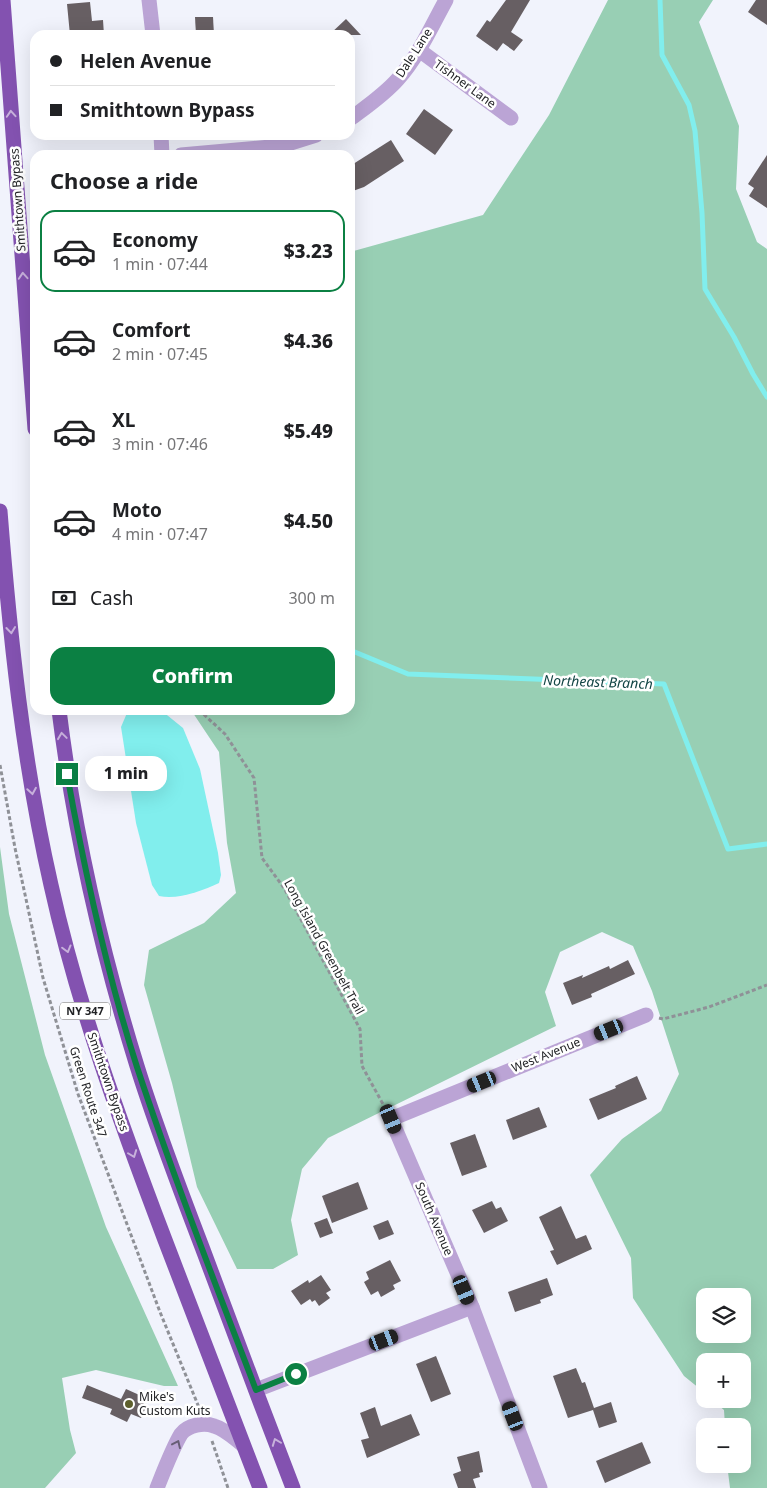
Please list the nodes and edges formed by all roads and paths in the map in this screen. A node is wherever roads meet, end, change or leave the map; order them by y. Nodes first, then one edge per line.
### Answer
1 (3, 0) edge
2 (149, 0) edge
3 (446, 0) edge
4 (152, 30) edge
5 (418, 50) junction
6 (355, 115) edge
7 (511, 118) dead end
8 (301, 140) edge
9 (237, 150) edge
10 (30, 362) edge
11 (0, 511) edge
12 (60, 715) edge
13 (204, 715) edge
14 (0, 765) edge
15 (767, 985) edge
16 (646, 1015) joint
17 (391, 1119) junction
18 (472, 1307) junction
19 (256, 1390) junction
20 (201, 1411) dead end
21 (212, 1439) dead end
22 (243, 1445) junction
23 (156, 1488) edge
24 (228, 1488) edge
25 (260, 1488) edge
26 (293, 1488) edge
27 (540, 1488) edge

10 -> 1 highway, Smithtown Bypass
2 - 4 street
3 - 5 street, Dale Lane
5 - 6 street, Dale Lane
5 - 7 street, Tishner Lane
8 - 9 street
11 -> 22 highway, Smithtown Bypass / NY 347
19 -> 12 highway, NY 347
13 - 17 path, Long Island Greenbelt Trail
14 - 20 path, Green Route 347
15 - 16 path
16 - 17 street, West Avenue
17 - 18 street, South Avenue
18 - 19 street
18 - 27 street, South Avenue
26 -> 19 highway, NY 347
21 - 24 path
23 -> 22 street
22 - 25 highway, Smithtown Bypass / NY 347

